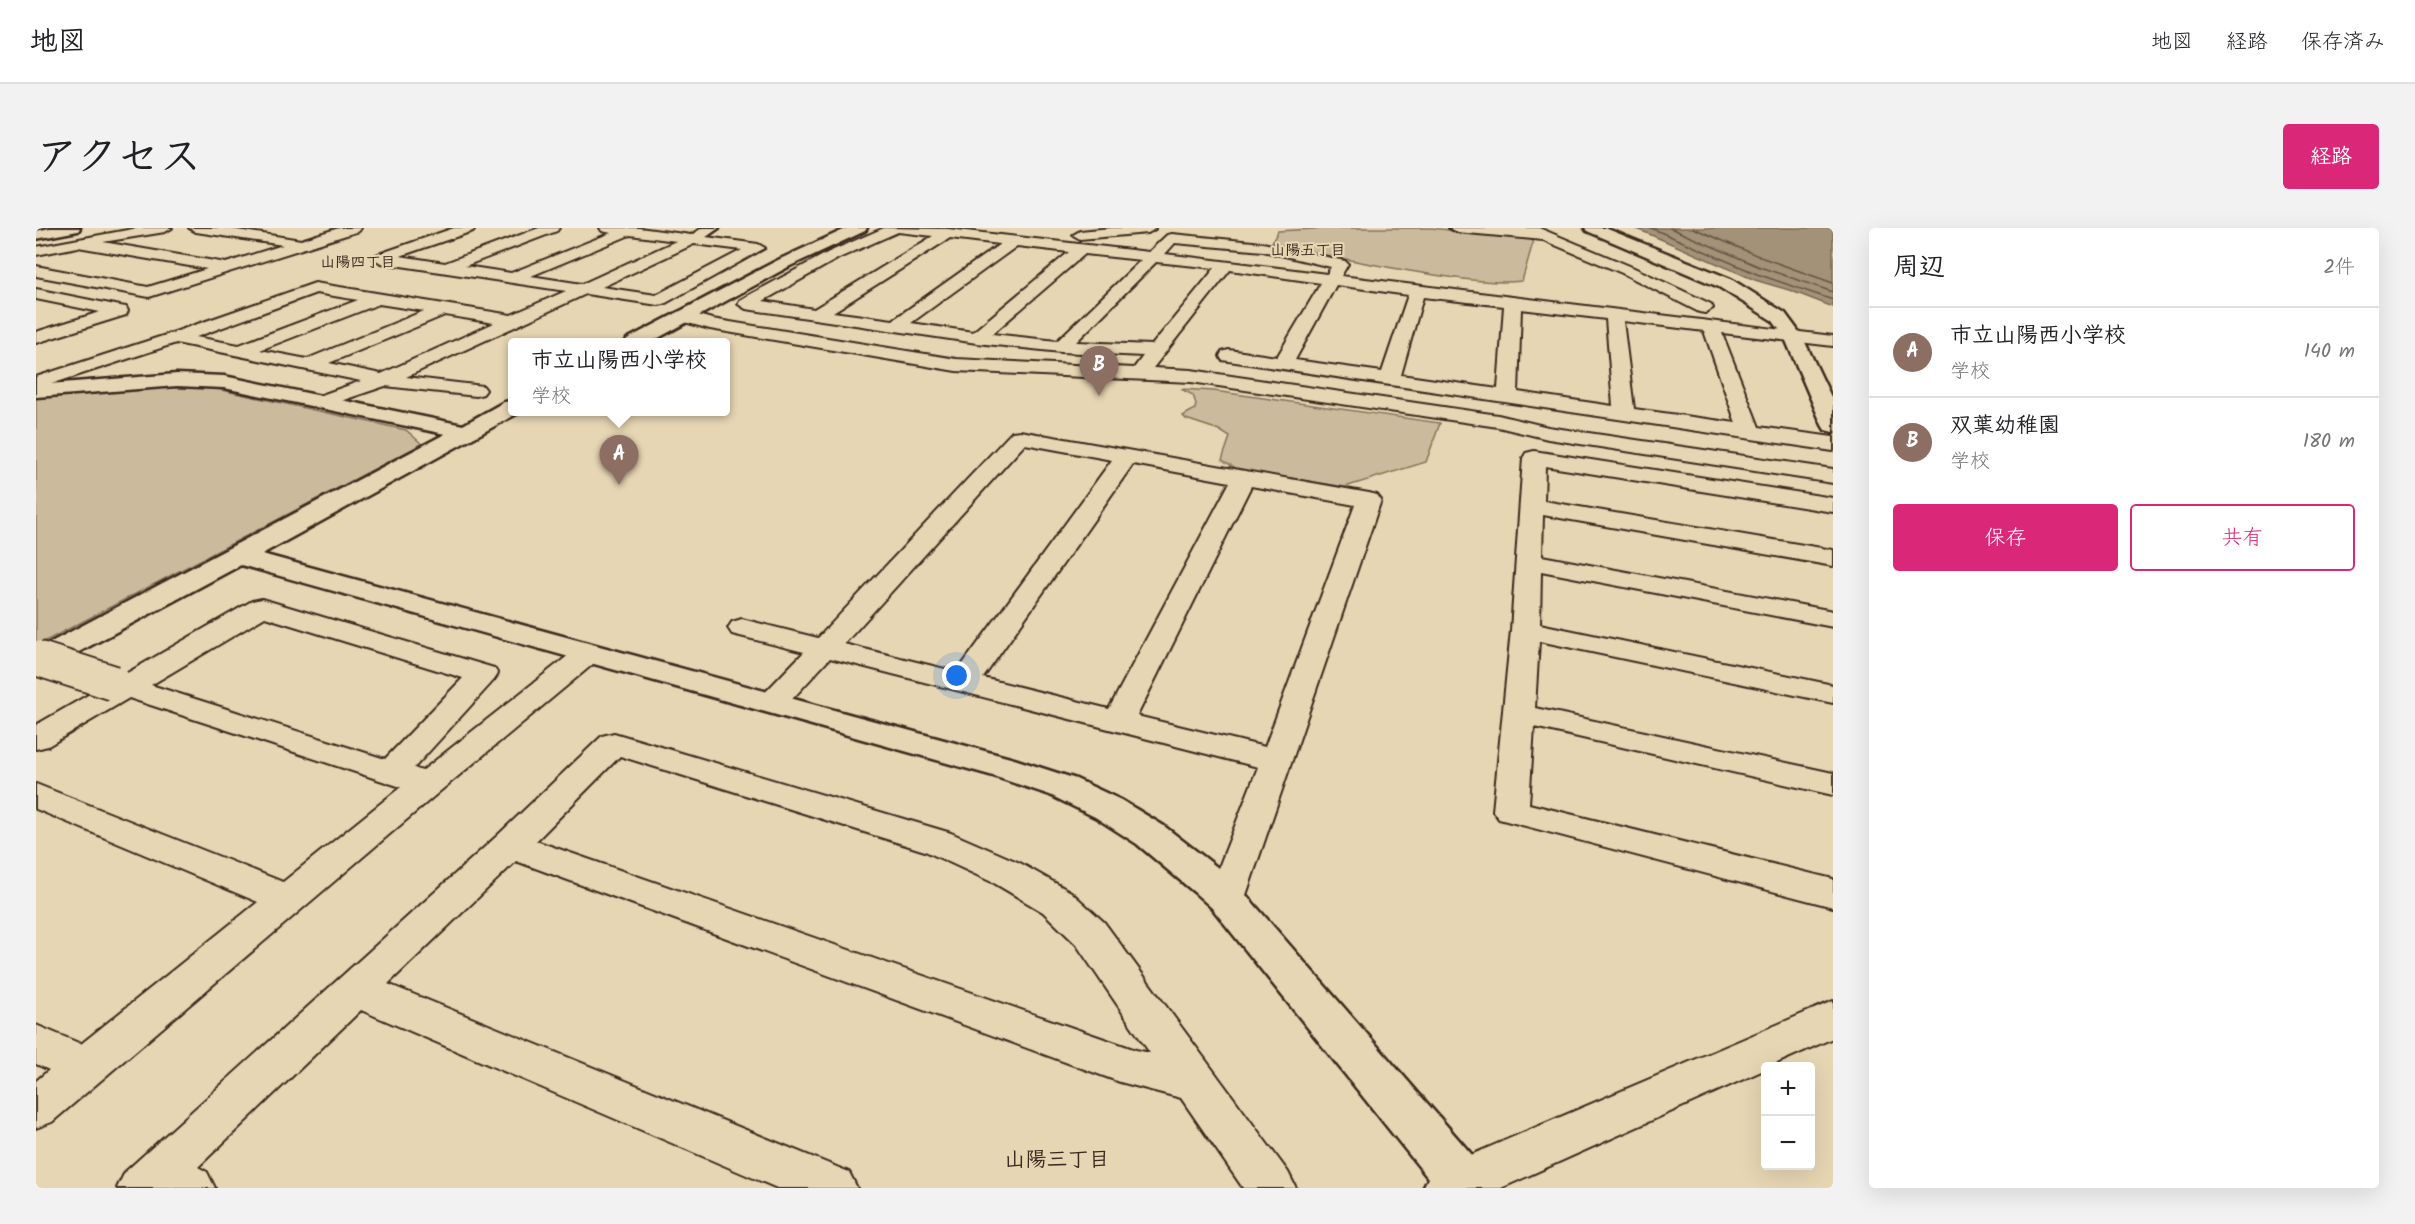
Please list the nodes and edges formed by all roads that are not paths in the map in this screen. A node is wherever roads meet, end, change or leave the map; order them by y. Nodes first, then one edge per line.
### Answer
1 (165, 228) edge
2 (196, 228) edge
3 (354, 228) edge
4 (468, 228) edge
5 (552, 228) edge
6 (607, 228) edge
7 (712, 228) edge
8 (860, 228) edge
9 (897, 228) edge
10 (1456, 228) edge
11 (1527, 228) edge
12 (1592, 228) edge
13 (1148, 229) edge
14 (628, 231) junction
15 (948, 233) junction
16 (1015, 234) edge
17 (36, 235) edge
18 (75, 235) edge
19 (1546, 237) junction
20 (694, 239) junction
21 (303, 244) junction
22 (1079, 244) junction
23 (36, 251) edge
24 (1152, 256) junction
25 (1226, 265) junction
26 (230, 268) junction
27 (447, 268) junction
28 (36, 272) edge
29 (512, 278) junction
30 (1330, 281) junction
31 (581, 289) junction
32 (1542, 290) dead end
33 (1417, 291) junction
34 (36, 294) edge
35 (379, 298) junction
36 (1512, 303) junction
37 (444, 309) junction
38 (818, 314) junction
39 (1614, 314) junction
40 (683, 316) junction
41 (1708, 317) junction
42 (1779, 317) junction
43 (514, 321) junction
44 (36, 324) edge
45 (896, 326) junction
46 (62, 329) junction
47 (1793, 336) junction
48 (36, 338) edge
49 (175, 338) junction
50 (642, 338) edge
51 (977, 338) junction
52 (1833, 341) edge
53 (1061, 347) junction
54 (240, 351) junction
55 (1156, 351) junction
56 (1229, 356) dead end
57 (1283, 364) junction
58 (309, 365) junction
59 (1139, 374) junction
60 (1390, 379) junction
61 (383, 380) junction
62 (36, 383) edge
63 (476, 390) dead end
64 (36, 391) edge
65 (1508, 396) junction
66 (323, 401) junction
67 (508, 410) edge
68 (1624, 413) junction
69 (1833, 425) edge
70 (466, 432) junction
71 (1750, 432) junction
72 (1833, 444) edge
73 (1127, 456) junction
74 (1833, 476) edge
75 (1244, 477) junction
76 (1788, 498) junction
77 (1833, 505) edge
78 (1532, 507) junction
79 (1833, 519) edge
80 (238, 556) junction
81 (1833, 558) edge
82 (1528, 561) junction
83 (1833, 619) edge
84 (742, 627) dead end
85 (1525, 630) junction
86 (824, 648) junction
87 (589, 653) junction
88 (36, 660) edge
89 (965, 682) junction
90 (119, 685) junction
91 (1833, 694) edge
92 (771, 703) junction
93 (1518, 714) junction
94 (1119, 721) junction
95 (36, 739) edge
96 (1278, 760) junction
97 (392, 772) junction
98 (426, 784) junction
99 (1833, 784) edge
100 (36, 796) edge
101 (510, 845) junction
102 (1833, 892) edge
103 (1226, 898) junction
104 (287, 899) junction
105 (355, 989) junction
106 (1833, 1019) edge
107 (36, 1043) edge
108 (85, 1067) junction
109 (1197, 1082) junction
110 (36, 1108) edge
111 (164, 1183) edge
112 (1459, 1186) edge
113 (832, 1188) edge
114 (1271, 1188) edge

1 - 18 street
2 - 21 street
3 - 21 street
4 - 27 street
5 - 27 street
6 - 14 street
7 - 20 street
8 - 40 street
9 - 15 street
9 - 38 street
10 - 19 street
11 - 19 street
12 - 42 street
13 - 22 street
14 - 20 street
14 - 29 street
15 - 16 street
15 - 38 street
16 - 22 street
16 - 45 street
17 - 18 street
18 - 23 street
18 - 26 street
19 - 41 street
20 - 31 street
20 - 31 street
21 - 26 street
22 - 24 street
22 - 51 street
24 - 25 street
24 - 30 street
24 - 53 street
25 - 30 street
25 - 55 street
26 - 28 street
27 - 29 street
29 - 31 street
30 - 33 street
30 - 57 street
31 - 43 street
32 - 41 street
33 - 36 street
33 - 60 street
34 - 46 street
35 - 37 street
35 - 49 street
35 - 54 street
36 - 39 street
36 - 65 street
37 - 43 street
37 - 58 street
38 - 45 street
39 - 41 street
39 - 68 street
40 - 50 street
40 - 59 street
41 - 42 street
41 - 47 street
41 - 71 street
42 - 47 street
43 - 61 street
44 - 46 street
45 - 51 street
46 - 48 street
47 - 52 street
47 - 69 street
49 - 54 street
49 - 62 street
51 - 53 street
53 - 55 street
54 - 58 street
55 - 59 street
56 - 57 street
57 - 60 street
58 - 61 street
59 - 74 street
60 - 65 street
61 - 63 street
61 - 66 street
64 - 66 street
65 - 68 street
66 - 70 street
67 - 70 street
68 - 71 street
70 - 80 street
71 - 72 street
73 - 75 street
73 - 86 street
73 - 89 street
75 - 94 street
75 - 96 street
76 - 77 street
76 - 78 street
76 - 79 street
78 - 81 street
78 - 82 street
80 - 87 street
80 - 88 street
82 - 83 street
82 - 85 street
84 - 86 street
85 - 91 street
85 - 93 street
86 - 89 street
86 - 92 street
87 - 92 street
87 - 98 street
88 - 90 street, bridge
89 - 94 street
90 - 95 street
90 - 97 street
90 - 97 street
92 - 103 street
93 - 99 street
93 - 102 street
94 - 96 street
96 - 103 street
97 - 98 street
98 - 104 street
100 - 104 street
101 - 105 street
101 - 109 street
101 - 109 street
103 - 112 street
104 - 108 street
105 - 111 street
105 - 113 street
106 - 112 street
107 - 108 street
108 - 110 street
109 - 114 street

